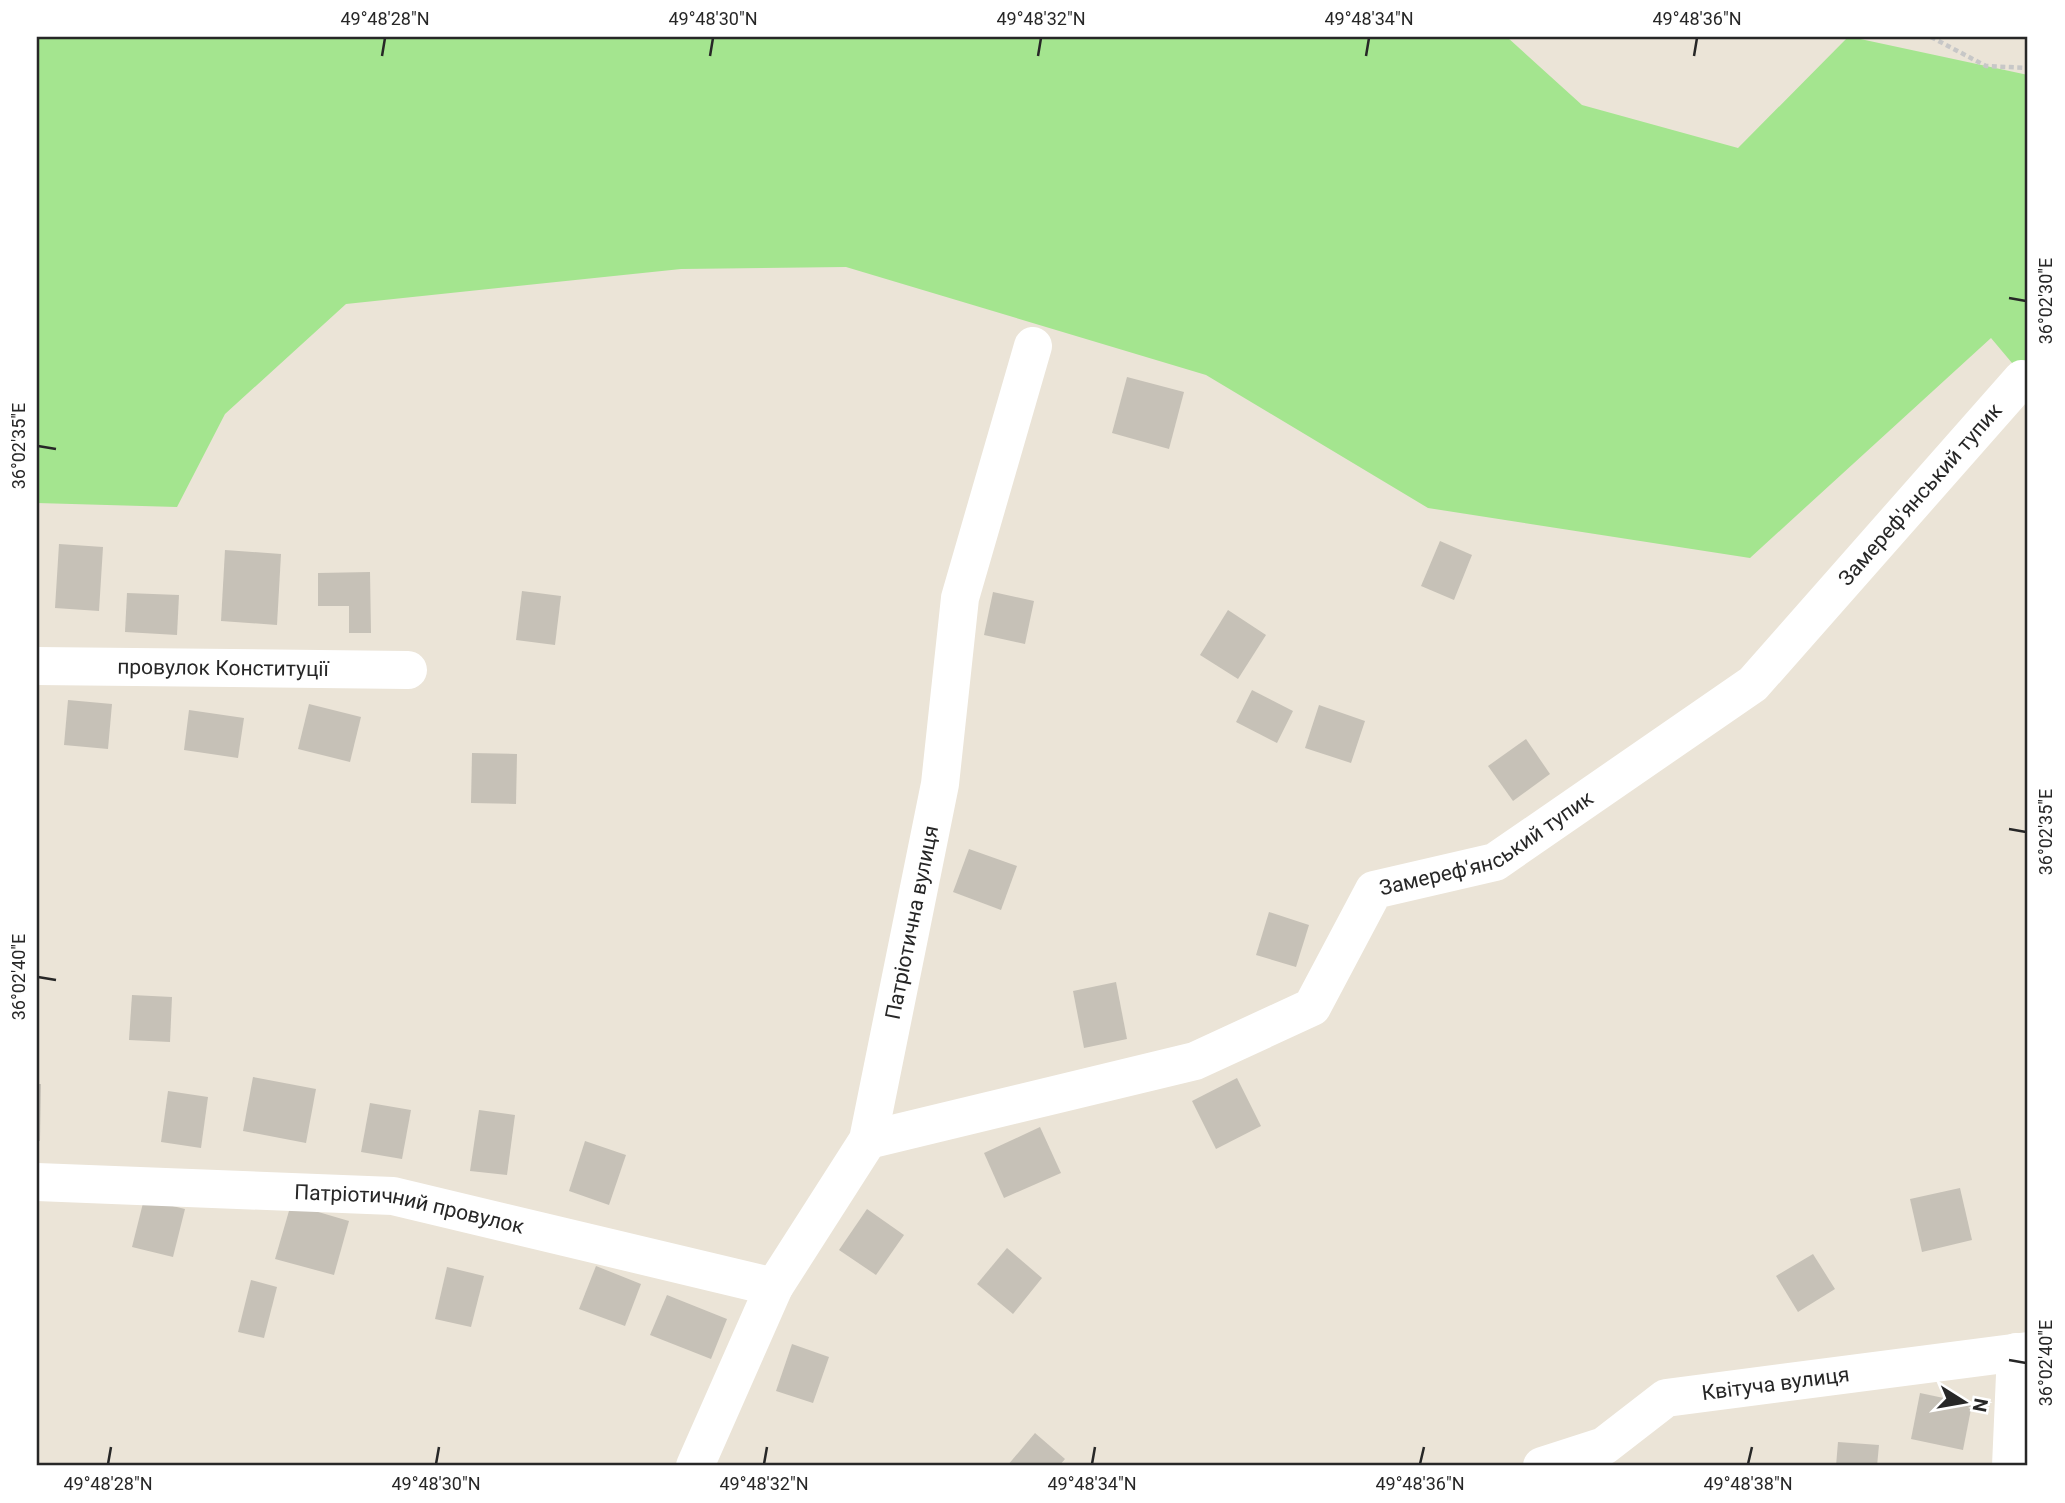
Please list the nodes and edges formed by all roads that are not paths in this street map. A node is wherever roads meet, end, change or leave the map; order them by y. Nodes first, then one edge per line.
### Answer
1 (1033, 346) dead end
2 (2022, 379) dead end
3 (37, 666) edge
4 (408, 670) dead end
5 (868, 1140) junction
6 (37, 1182) edge
7 (774, 1287) junction
8 (2022, 1351) edge
9 (695, 1466) edge
10 (1542, 1466) edge
11 (2011, 1466) edge

1 - 5 street, Патріотична вулиця
2 - 5 street, Замереф'янський тупик
3 - 4 street, провулок Конституції
5 - 7 street, Патріотична вулиця
6 - 7 street, Патріотичний провулок
7 - 9 street, Патріотична вулиця
8 - 10 street, Квітуча вулиця
8 - 11 street

